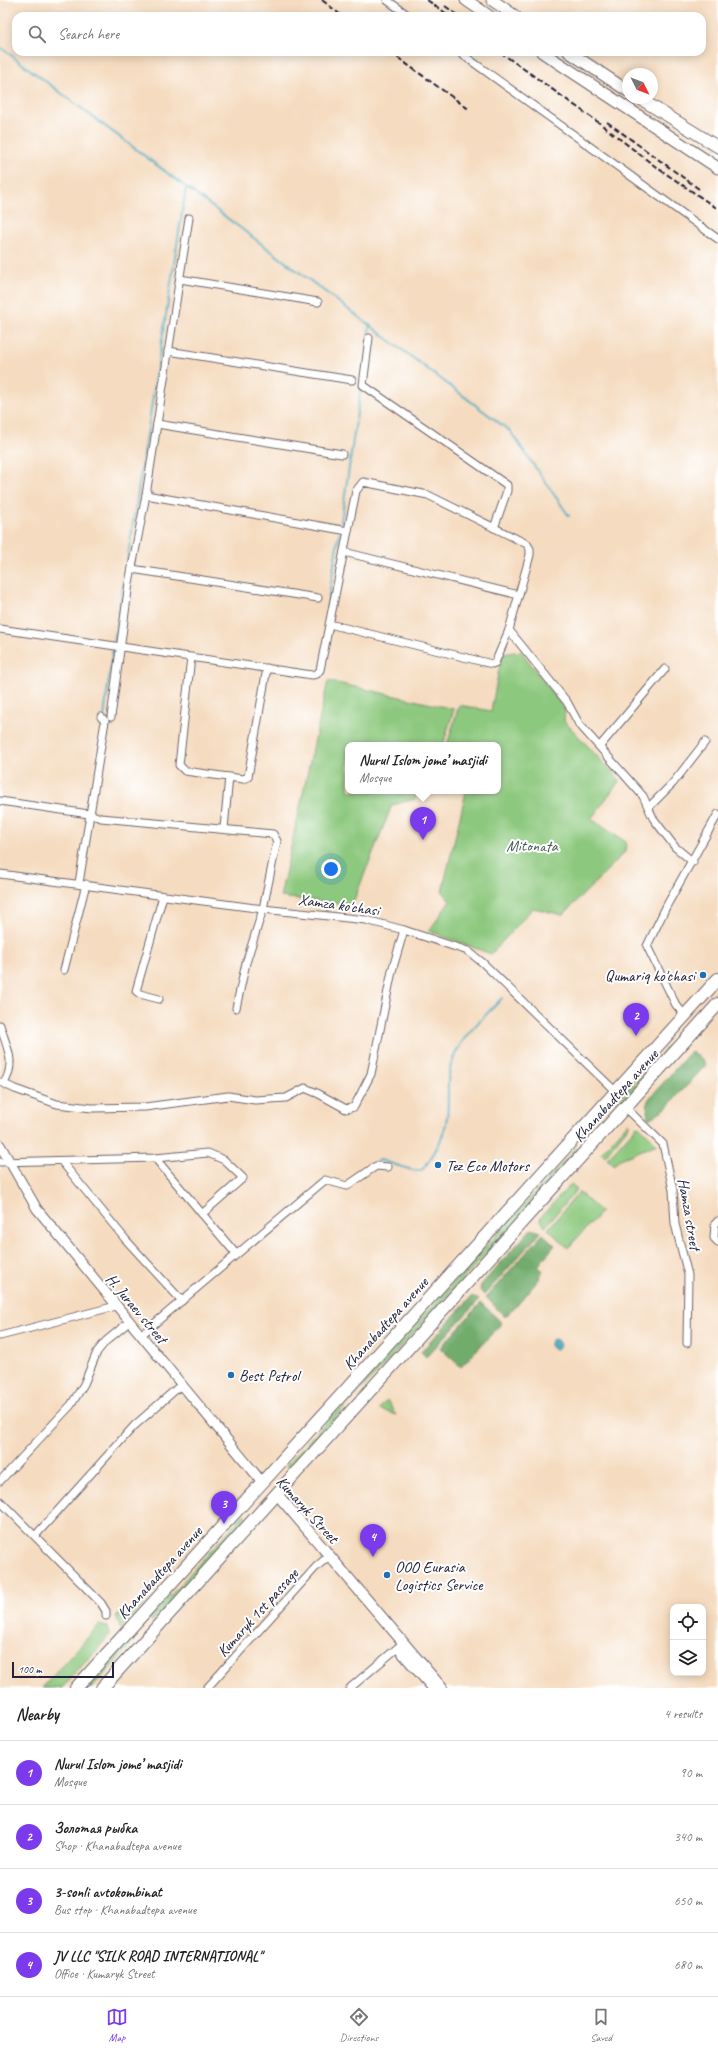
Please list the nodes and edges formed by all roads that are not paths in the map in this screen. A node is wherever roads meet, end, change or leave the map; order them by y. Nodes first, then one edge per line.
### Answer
1 (387, 0) edge
2 (466, 0) edge
3 (492, 0) edge
4 (404, 12) edge
5 (483, 12) edge
6 (509, 12) edge
7 (465, 56) edge
8 (548, 56) edge
9 (575, 56) edge
10 (622, 87) edge
11 (649, 104) edge
12 (718, 148) edge
13 (718, 168) edge
14 (189, 218) dead end
15 (718, 239) edge
16 (180, 280) junction
17 (318, 302) dead end
18 (369, 338) dead end
19 (168, 351) junction
20 (352, 380) dead end
21 (157, 424) junction
22 (342, 454) dead end
23 (146, 495) junction
24 (494, 528) junction
25 (348, 531) junction
26 (344, 552) junction
27 (132, 569) junction
28 (519, 595) junction
29 (318, 598) dead end
30 (329, 624) junction
31 (0, 629) edge
32 (509, 630) junction
33 (122, 647) junction
34 (192, 657) junction
35 (267, 668) junction
36 (665, 669) dead end
37 (112, 716) dead end
38 (101, 717) dead end
39 (705, 742) dead end
40 (600, 746) junction
41 (229, 777) junction
42 (0, 801) edge
43 (649, 807) junction
44 (89, 814) junction
45 (718, 814) edge
46 (224, 828) junction
47 (693, 862) junction
48 (0, 874) edge
49 (82, 884) junction
50 (163, 896) junction
51 (263, 909) junction
52 (404, 930) junction
53 (64, 970) dead end
54 (718, 979) edge
55 (159, 998) dead end
56 (718, 1004) edge
57 (236, 1008) dead end
58 (685, 1015) junction
59 (0, 1025) edge
60 (2, 1082) edge
61 (616, 1092) junction
62 (625, 1107) junction
63 (581, 1131) junction
64 (593, 1143) junction
65 (0, 1145) edge
66 (155, 1158) junction
67 (4, 1162) edge
68 (62, 1162) junction
69 (388, 1166) dead end
70 (202, 1214) junction
71 (718, 1221) edge
72 (718, 1242) edge
73 (236, 1254) junction
74 (182, 1301) junction
75 (116, 1306) junction
76 (129, 1322) junction
77 (0, 1336) edge
78 (141, 1336) junction
79 (687, 1343) dead end
80 (182, 1384) junction
81 (0, 1481) edge
82 (262, 1482) junction
83 (274, 1497) junction
84 (0, 1501) edge
85 (36, 1536) junction
86 (327, 1558) junction
87 (106, 1616) dead end
88 (131, 1628) junction
89 (145, 1641) junction
90 (401, 1645) junction
91 (76, 1688) edge
92 (102, 1688) edge
93 (207, 1688) edge
94 (350, 1688) edge
95 (433, 1688) edge
96 (442, 1688) edge

1 - 4 street
2 - 5 main road
3 - 6 main road
7 - 15 street
8 - 13 main road
9 - 10 main road
11 - 12 main road
14 - 16 street
16 - 17 street
16 - 19 street
18 - 24 street
19 - 20 street
19 - 21 street
21 - 22 street
21 - 23 street
23 - 25 street
23 - 27 street
24 - 25 street
24 - 28 street
25 - 26 street
26 - 28 street
26 - 30 street
27 - 29 street
27 - 33 street
28 - 32 street
30 - 32 street
30 - 35 street
31 - 33 street
32 - 40 street
33 - 34 street
33 - 37 street
34 - 35 street
34 - 41 street
35 - 41 street
36 - 40 street
38 - 44 street
39 - 43 street
40 - 43 street
41 - 46 street
42 - 44 street
43 - 47 street
44 - 46 street
44 - 49 street
45 - 47 street
46 - 51 street
47 - 58 street
48 - 49 street, Xamza ko'chasi
49 - 50 street, Xamza ko'chasi
49 - 53 street
50 - 51 street, Xamza ko'chasi
50 - 55 street
51 - 52 street, Xamza ko'chasi
51 - 57 street
52 - 60 street
52 - 61 street, Xamza ko'chasi
54 - 58 highway, Khanabadtepa avenue
56 - 62 highway, Khanabadtepa avenue
58 - 61 highway, Khanabadtepa avenue
59 - 60 street
61 - 63 highway, Khanabadtepa avenue
62 - 64 highway, Khanabadtepa avenue
62 - 79 street, Hamza street
63 - 64 highway
63 - 82 highway, Khanabadtepa avenue
64 - 83 highway, Khanabadtepa avenue
65 - 67 street, H. Juraev street
66 - 68 street
66 - 70 street
66 - 70 street
67 - 68 street
67 - 75 street, H. Juraev street
68 - 74 street
69 - 73 street
70 - 73 street
71 - 72 street
73 - 74 street
74 - 78 street
75 - 76 street, H. Juraev street
75 - 77 street
76 - 78 street, H. Juraev street
76 - 81 street
78 - 80 street, H. Juraev street
80 - 82 street, H. Juraev street
80 - 85 street
82 - 83 highway, Kumaryk Street
82 - 88 highway, Khanabadtepa avenue
83 - 86 main road, Kumaryk Street
83 - 89 highway, Khanabadtepa avenue
84 - 85 street
85 - 87 street
86 - 90 main road, Kumaryk Street
86 - 93 street, Kumaryk 1st passage
88 - 89 highway
88 - 91 highway, Khanabadtepa avenue
89 - 92 highway, Khanabadtepa avenue
90 - 94 street
90 - 95 main road, Kumaryk Street
90 - 96 main road, Kumaryk Street

